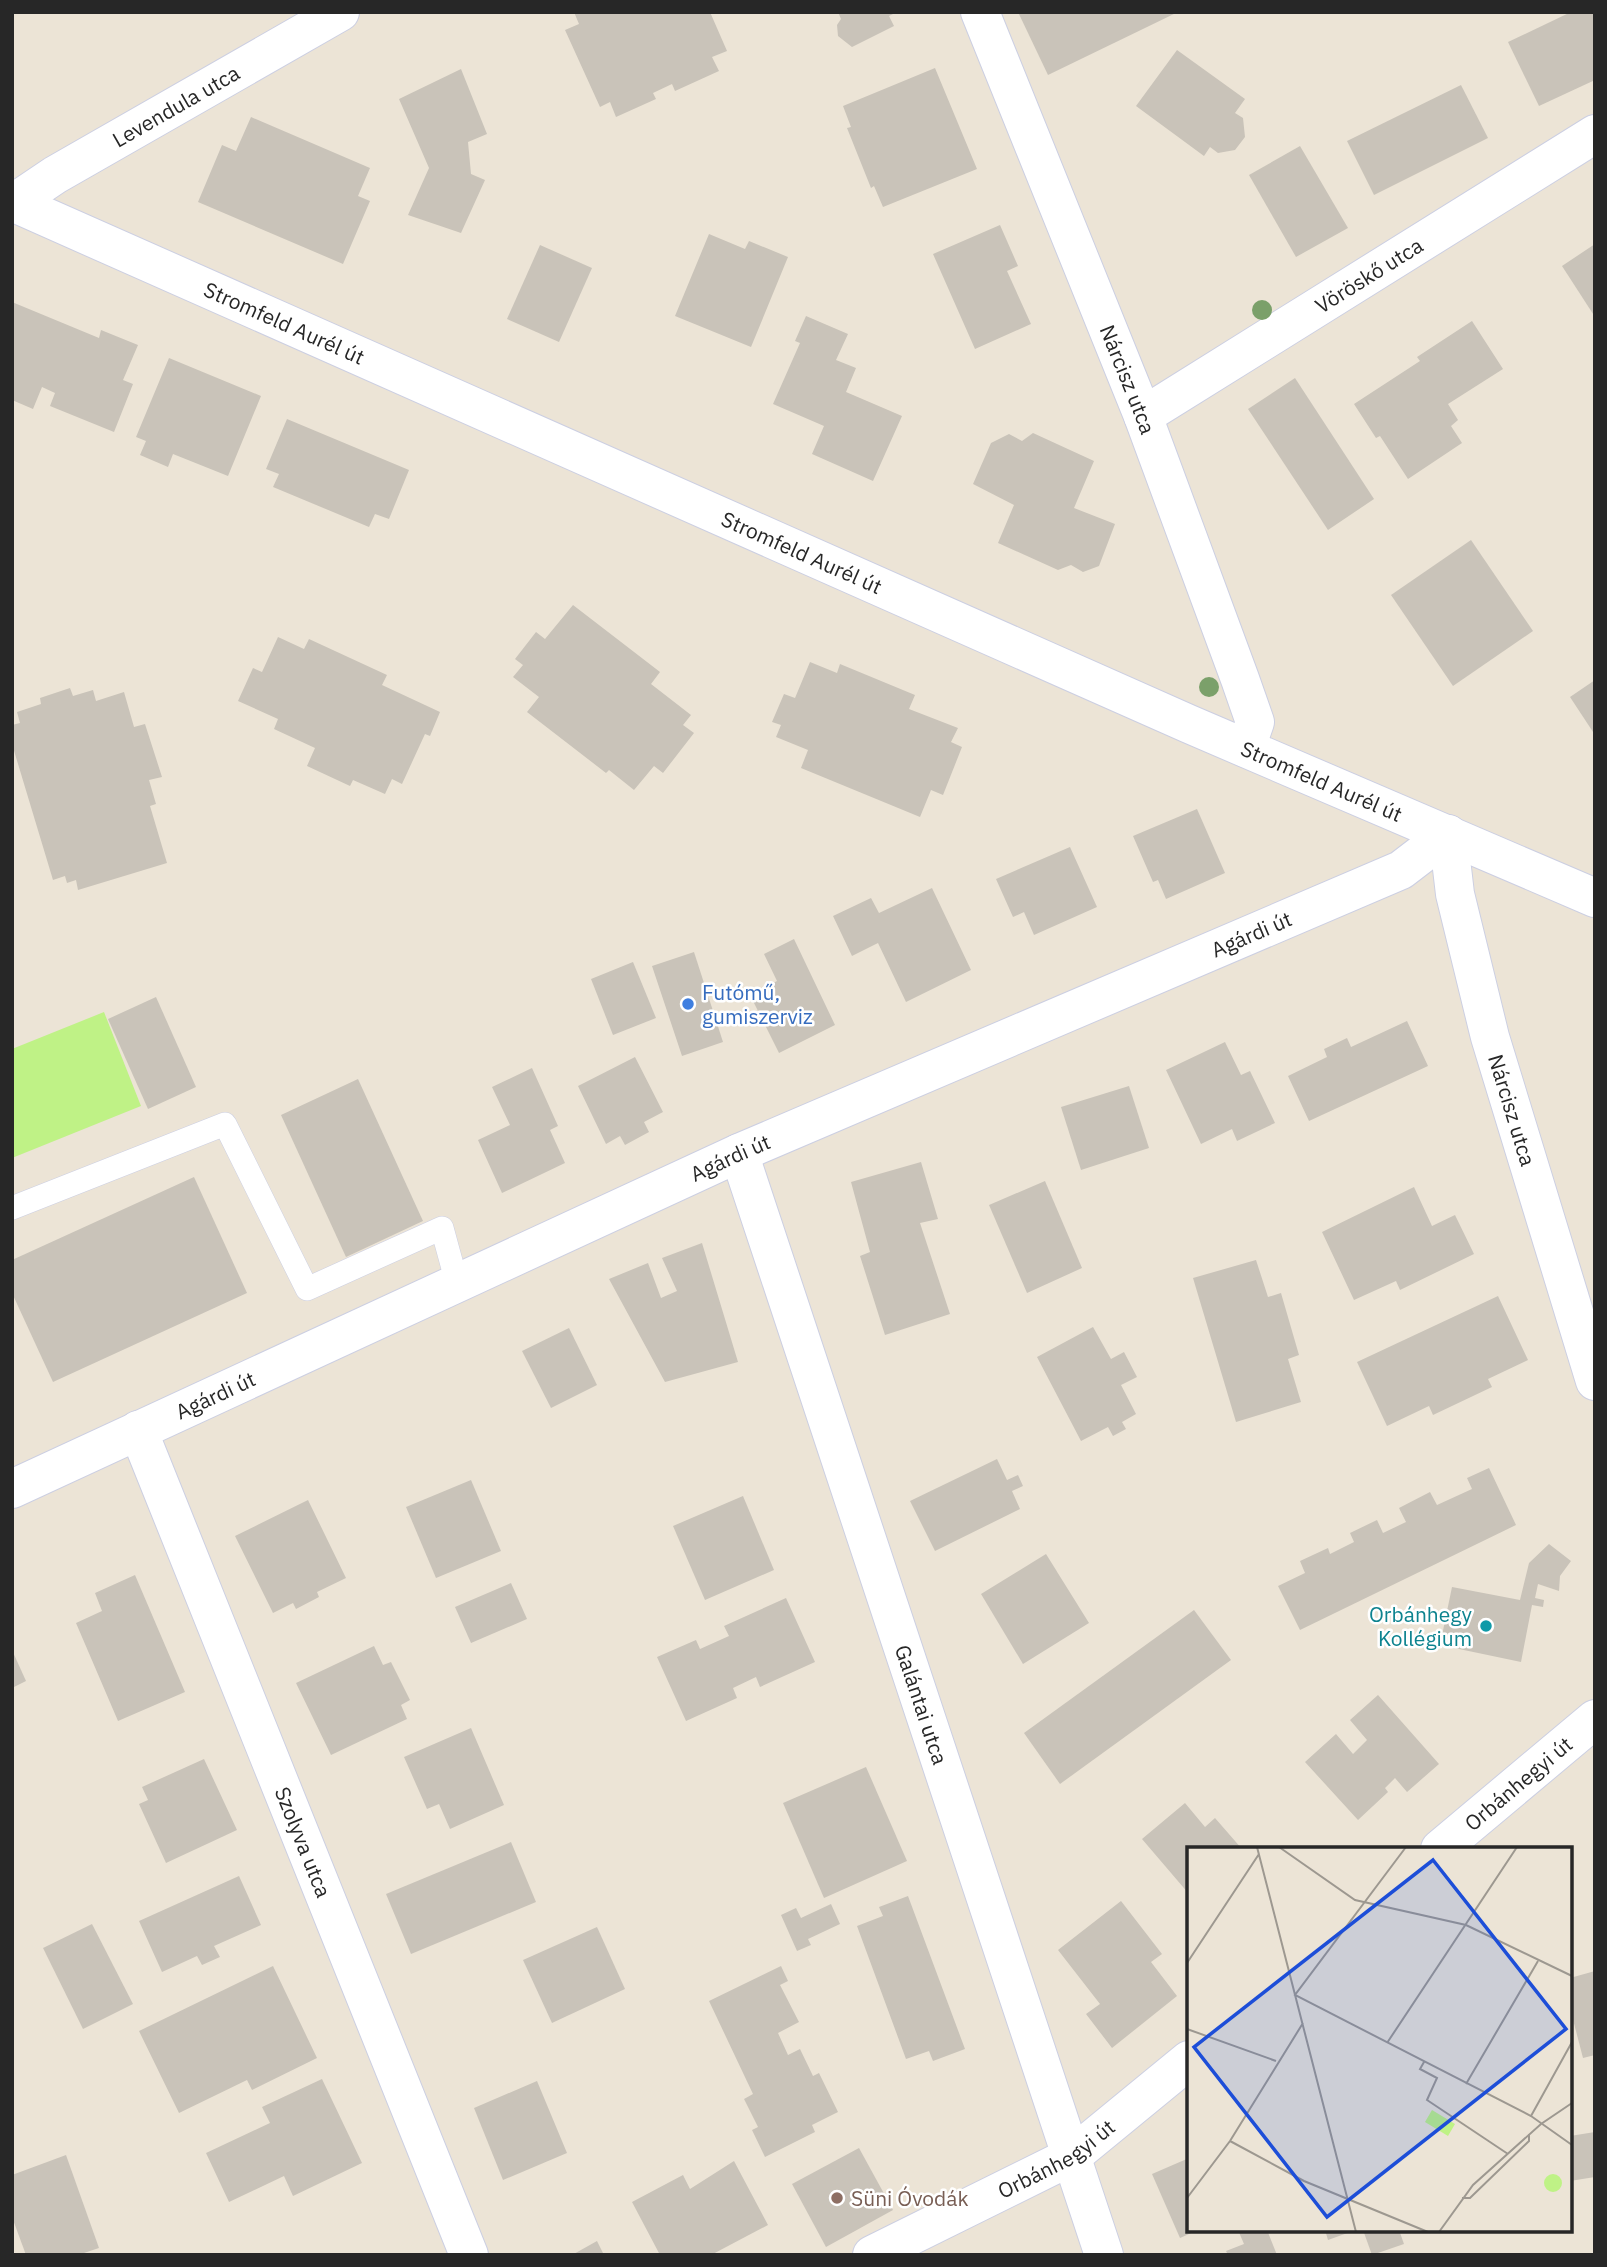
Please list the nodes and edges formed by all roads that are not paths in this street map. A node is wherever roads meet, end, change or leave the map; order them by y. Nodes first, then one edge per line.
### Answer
1 (340, 12) edge
2 (980, 12) edge
3 (1595, 134) edge
4 (13, 203) edge
5 (1143, 416) junction
6 (1246, 748) junction
7 (1448, 834) junction
8 (1595, 898) edge
9 (739, 1153) junction
10 (12, 1208) edge
11 (457, 1283) junction
12 (1595, 1381) edge
13 (138, 1430) junction
14 (12, 1489) edge
15 (1595, 1718) edge
16 (1442, 1847) edge
17 (1187, 2062) edge
18 (1072, 2156) junction
19 (469, 2255) edge
20 (872, 2255) edge
21 (1104, 2255) edge

1 - 4 street, Levendula utca
2 - 5 street, Nárcisz utca
3 - 5 street, Vöröskő utca
4 - 6 street, Stromfeld Aurél út
5 - 6 street, Nárcisz utca
6 - 7 street, Stromfeld Aurél út
7 - 8 street, Stromfeld Aurél út
7 - 9 street, Agárdi út
7 - 12 street, Nárcisz utca
9 - 11 street, Agárdi út
9 - 18 street, Galántai utca
10 - 11 lane
11 - 13 street, Agárdi út
13 - 14 street, Agárdi út
13 - 19 street, Szolyva utca
15 - 16 street, Orbánhegyi út
17 - 18 street, Orbánhegyi út
18 - 20 street, Orbánhegyi út
18 - 21 street, Galántai utca

